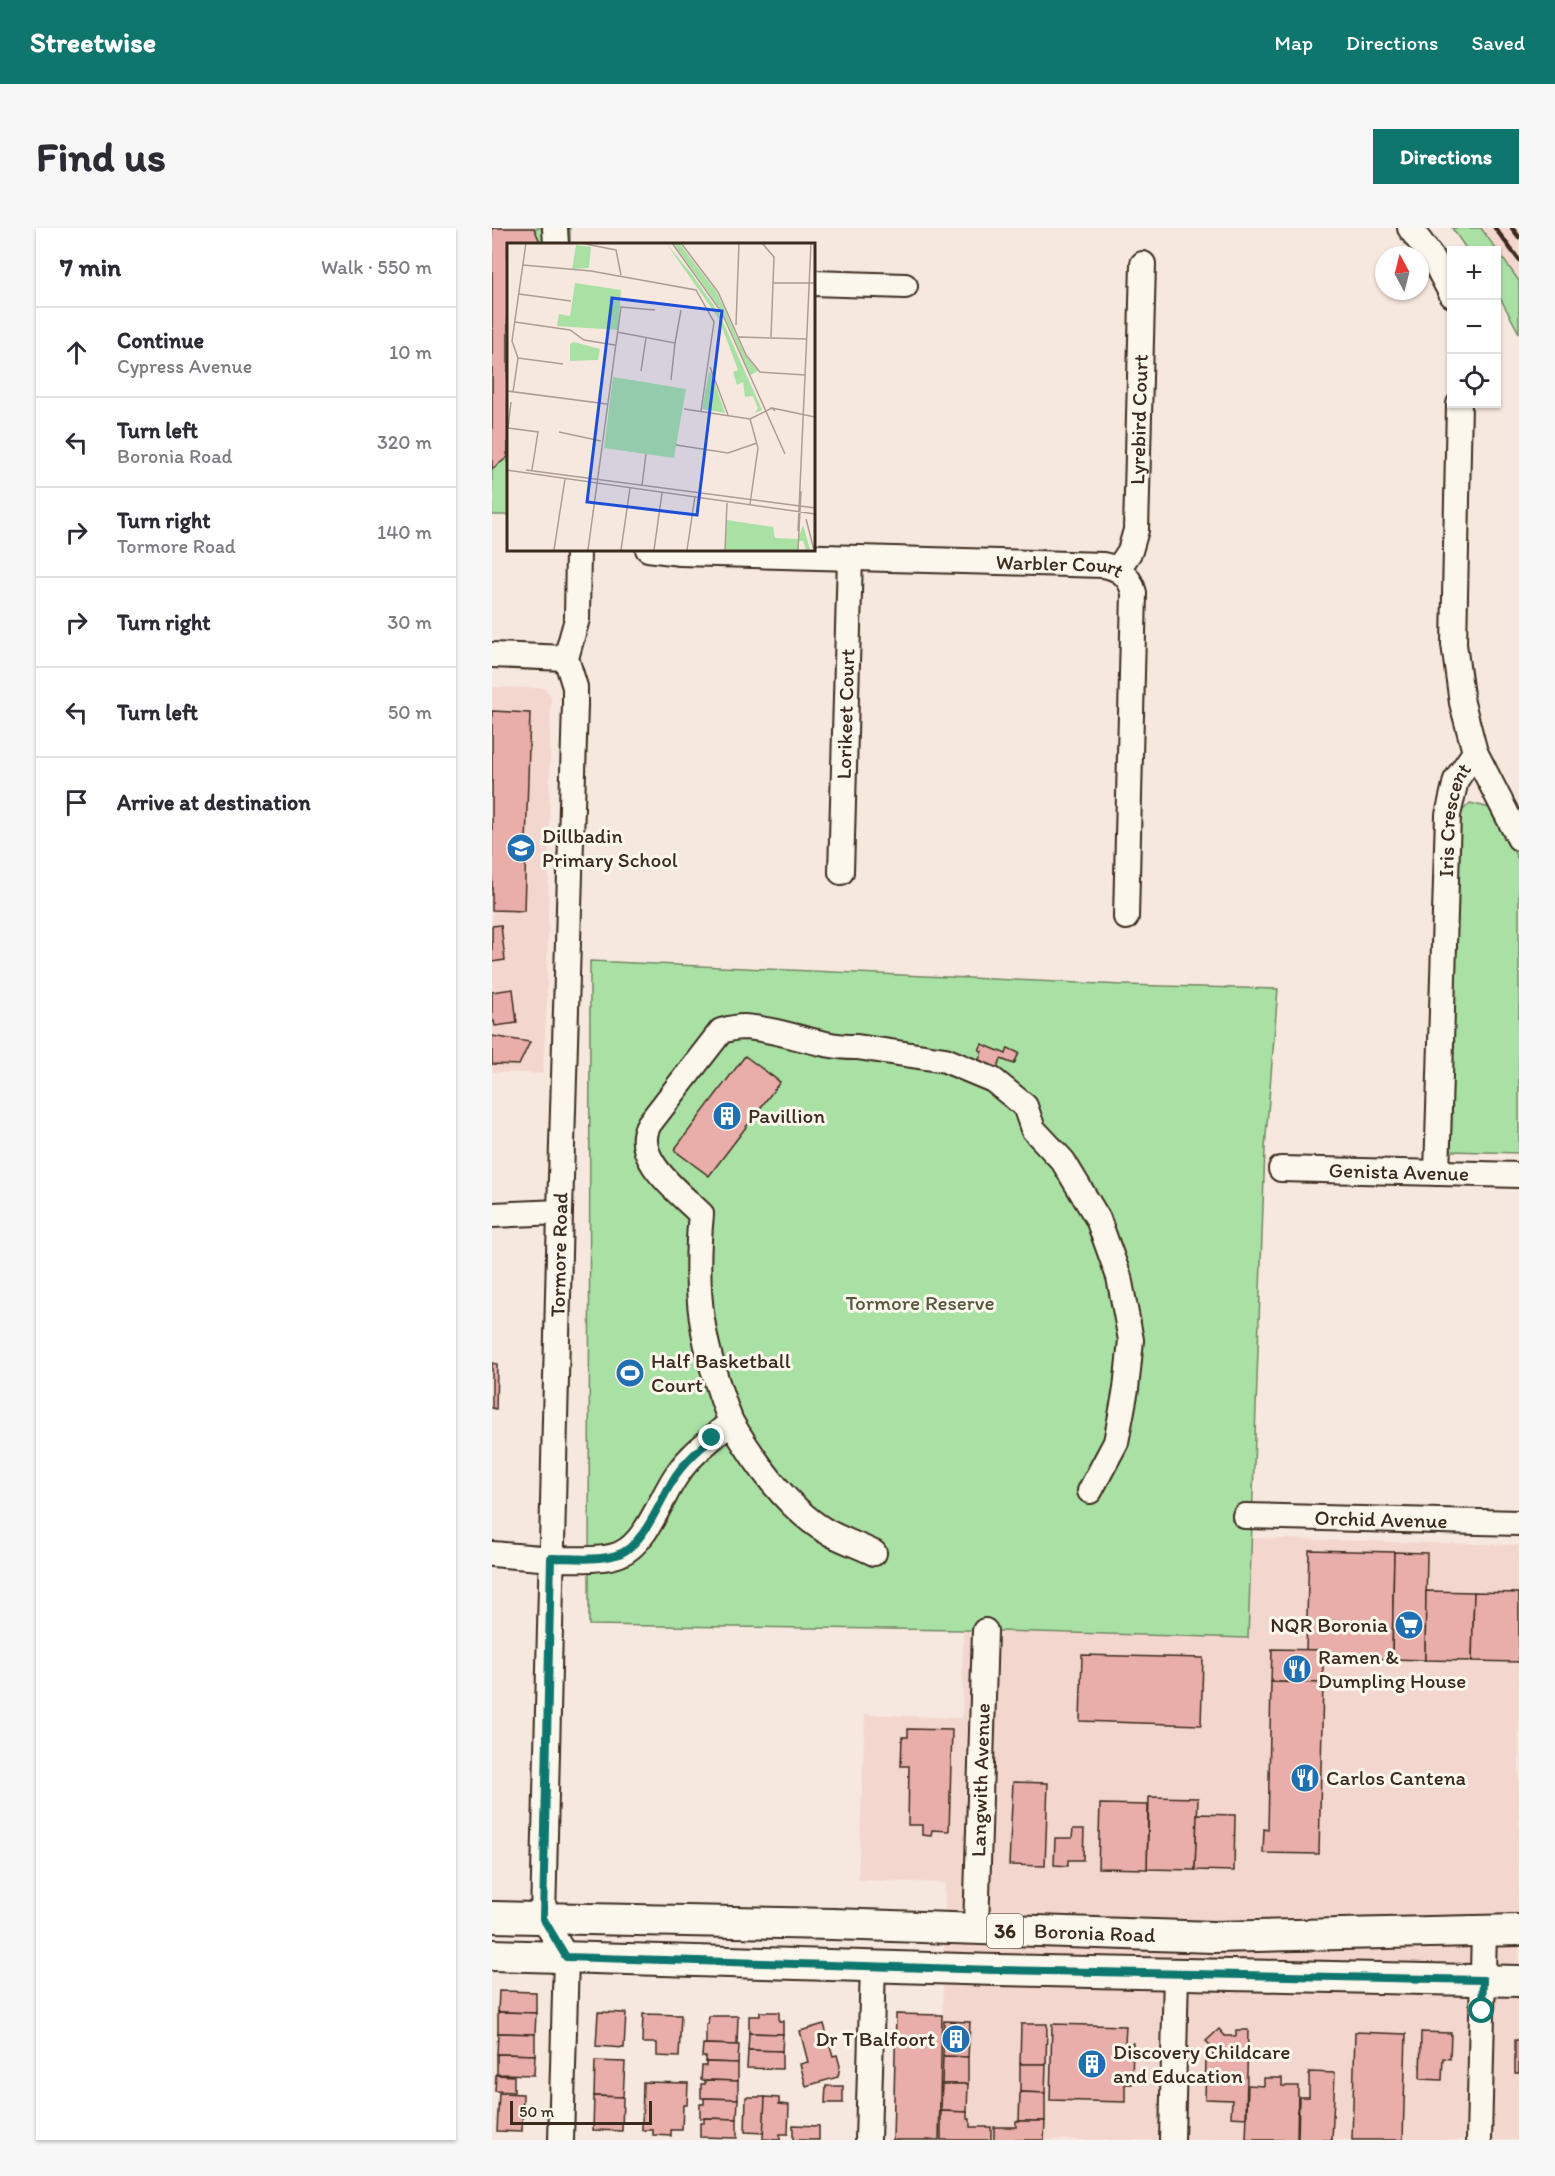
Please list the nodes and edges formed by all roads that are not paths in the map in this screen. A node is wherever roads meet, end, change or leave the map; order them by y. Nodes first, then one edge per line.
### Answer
1 (555, 228) edge
2 (1410, 228) edge
3 (556, 243) edge
4 (1143, 264) dead end
5 (814, 283) edge
6 (905, 286) dead end
7 (1447, 286) edge
8 (1459, 408) edge
9 (656, 550) edge
10 (585, 551) edge
11 (849, 558) junction
12 (1118, 569) junction
13 (492, 655) edge
14 (566, 658) junction
15 (1475, 753) junction
16 (1519, 838) edge
17 (841, 872) dead end
18 (1126, 917) dead end
19 (1281, 1169) dead end
20 (1437, 1173) junction
21 (1519, 1175) edge
22 (560, 1212) junction
23 (492, 1215) edge
24 (731, 1422) junction
25 (1090, 1491) dead end
26 (1245, 1516) dead end
27 (1519, 1523) edge
28 (874, 1553) dead end
29 (492, 1554) edge
30 (551, 1558) junction
31 (985, 1631) dead end
32 (492, 1917) edge
33 (543, 1918) junction
34 (976, 1930) junction
35 (1484, 1930) junction
36 (1519, 1930) edge
37 (492, 1955) edge
38 (566, 1957) junction
39 (873, 1965) junction
40 (1176, 1973) junction
41 (1483, 1980) junction
42 (1519, 1981) edge
43 (561, 2140) edge
44 (868, 2140) edge
45 (1172, 2140) edge
46 (1479, 2140) edge

1 - 3 street
2 - 7 street
4 - 12 street, Lyrebird Court
5 - 6 street
8 - 15 street, Iris Crescent
9 - 11 street, Warbler Court
10 - 14 street
11 - 12 street, Warbler Court
11 - 17 street, Lorikeet Court
12 - 18 street, Warbler Court
13 - 14 street
14 - 22 street, Tormore Road
15 - 16 street
15 - 20 street, Iris Crescent
19 - 20 street, Genista Avenue
20 - 21 street, Genista Avenue
22 - 23 street
22 - 30 street, Tormore Road
24 - 25 street
24 - 28 street
24 - 30 street
26 - 27 street, Orchid Avenue
29 - 30 street
30 - 33 street, Tormore Road
31 - 34 street, Langwith Avenue
32 - 33 main road, Boronia Road / 36
33 - 34 main road, Boronia Road / 36
33 - 38 street
34 - 35 main road, Boronia Road / 36
35 - 36 main road, Boronia Road / 36
35 - 41 street
37 - 38 main road, Boronia Road / 36
38 - 39 main road, Boronia Road / 36
38 - 43 street
39 - 40 main road, Boronia Road / 36
39 - 44 street
40 - 41 main road, Boronia Road / 36
40 - 45 street
41 - 42 main road, Boronia Road / 36
41 - 46 street

